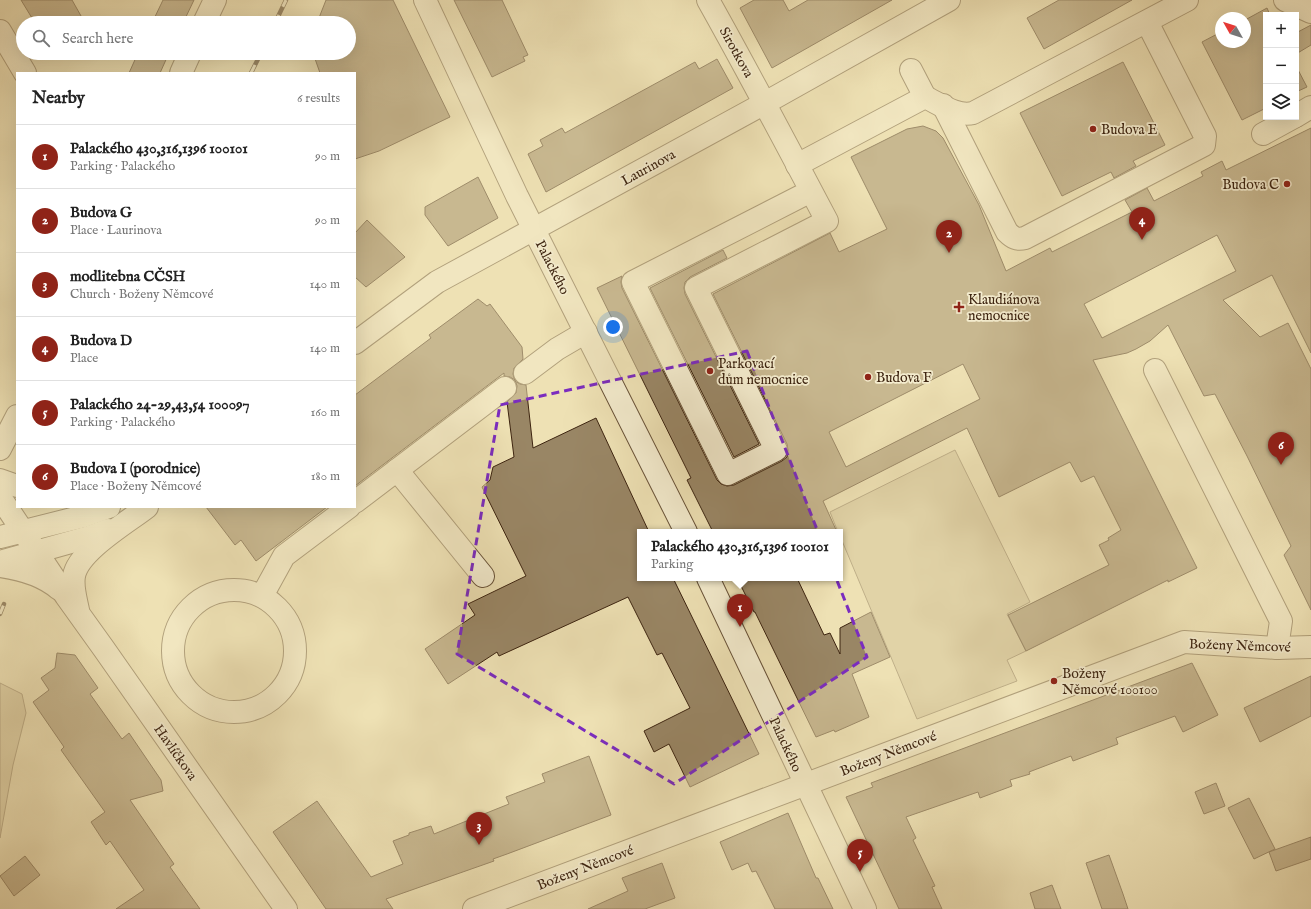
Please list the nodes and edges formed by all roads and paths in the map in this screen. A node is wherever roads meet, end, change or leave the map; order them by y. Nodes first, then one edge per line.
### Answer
1 (215, 0) edge
2 (425, 0) edge
3 (708, 0) edge
4 (948, 0) edge
5 (1187, 0) edge
6 (1285, 0) edge
7 (1311, 12) edge
8 (207, 16) edge
9 (1147, 22) junction
10 (0, 31) edge
11 (16, 58) edge
12 (17, 60) edge
13 (187, 60) edge
14 (911, 70) dead end
15 (24, 72) edge
16 (181, 72) edge
17 (934, 101) junction
18 (765, 103) junction
19 (1311, 107) edge
20 (1299, 114) edge
21 (1288, 120) edge
22 (1263, 134) dead end
23 (797, 165) junction
24 (811, 191) junction
25 (534, 229) junction
26 (586, 332) junction
27 (356, 342) edge
28 (1155, 370) dead end
29 (525, 373) dead end
30 (506, 388) dead end
31 (16, 418) edge
32 (0, 448) edge
33 (397, 470) junction
34 (0, 480) edge
35 (16, 486) edge
36 (0, 497) edge
37 (356, 501) edge
38 (106, 508) edge
39 (146, 508) edge
40 (347, 508) edge
41 (124, 524) junction
42 (684, 529) edge
43 (23, 531) junction
44 (0, 537) edge
45 (36, 551) junction
46 (0, 562) edge
47 (0, 566) edge
48 (483, 576) dead end
49 (709, 581) edge
50 (66, 596) junction
51 (262, 596) junction
52 (79, 613) junction
53 (1311, 647) edge
54 (1277, 648) junction
55 (805, 785) junction
56 (286, 909) edge
57 (474, 909) edge
58 (865, 909) edge

1 - 8 street
2 - 25 street, Palackého
3 - 18 street, Sirotkova
4 - 18 street, Laurinova
5 - 9 street
6 - 7 street
9 - 17 street
9 - 17 street
10 - 11 street
12 - 15 street
13 - 16 street
14 - 17 street
17 - 23 street
18 - 23 street, Sirotkova
18 - 25 street, Laurinova
19 - 20 street
21 - 22 street
23 - 24 street, Sirotkova
24 - 24 street, Sirotkova
25 - 26 street, Palackého
25 - 27 street, Laurinova
26 - 29 street
26 - 42 street, Palackého
28 - 54 street
30 - 33 street
31 - 32 street
33 - 37 street
33 - 48 street
34 - 35 street
36 - 43 street
38 - 43 street
39 - 41 street
40 - 51 street
41 - 45 street
41 - 52 street
43 - 44 street
43 - 45 street
45 - 46 street
45 - 50 street
47 - 50 street
49 - 55 street, Palackého
50 - 52 street, Havlíčkova
51 - 51 street
52 - 56 street, Havlíčkova
53 - 54 street, Boženy Němcové
54 - 55 street, Boženy Němcové
55 - 57 street, Boženy Němcové
55 - 58 street, Palackého

